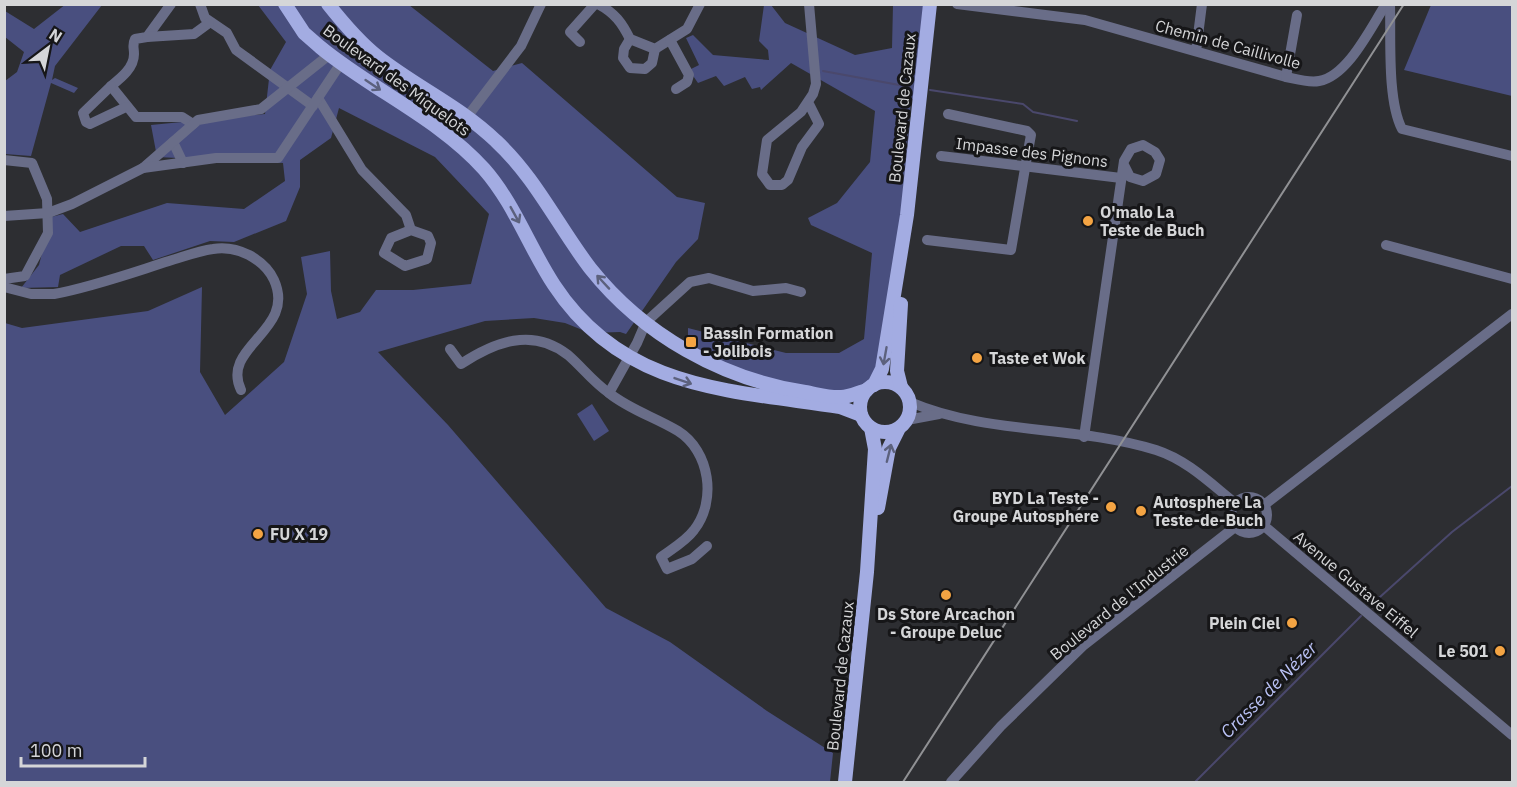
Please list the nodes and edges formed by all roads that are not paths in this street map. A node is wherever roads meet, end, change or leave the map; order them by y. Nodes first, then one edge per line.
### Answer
1 (171, 4) edge
2 (200, 4) edge
3 (285, 4) edge
4 (328, 4) edge
5 (541, 4) edge
6 (700, 4) edge
7 (809, 4) edge
8 (930, 4) edge
9 (957, 4) edge
10 (1202, 4) edge
11 (1388, 4) edge
12 (601, 5) edge
13 (1046, 10) edge
14 (1297, 15) dead end
15 (209, 23) junction
16 (147, 38) junction
17 (630, 39) junction
18 (670, 40) junction
19 (580, 42) dead end
20 (655, 49) junction
21 (1196, 51) junction
22 (335, 59) junction
23 (1286, 77) junction
24 (109, 88) junction
25 (287, 88) junction
26 (676, 89) dead end
27 (316, 102) junction
28 (809, 104) junction
29 (126, 107) junction
30 (948, 114) dead end
31 (468, 117) junction
32 (193, 124) junction
33 (451, 138) junction
34 (173, 142) junction
35 (940, 156) dead end
36 (1512, 156) edge
37 (4, 160) edge
38 (183, 163) junction
39 (1025, 164) junction
40 (1124, 165) junction
41 (143, 168) junction
42 (1121, 177) junction
43 (1138, 181) junction
44 (1116, 207) junction
45 (48, 213) junction
46 (5, 214) edge
47 (907, 215) junction
48 (411, 230) dead end
49 (927, 240) dead end
50 (1386, 245) dead end
51 (4, 279) edge
52 (1512, 279) edge
53 (4, 287) edge
54 (801, 292) dead end
55 (1512, 314) edge
56 (646, 322) junction
57 (450, 349) dead end
58 (630, 356) junction
59 (870, 387) junction
60 (901, 387) junction
61 (241, 390) dead end
62 (609, 393) junction
63 (910, 402) junction
64 (939, 414) junction
65 (861, 415) junction
66 (902, 425) junction
67 (871, 428) junction
68 (1084, 437) junction
69 (1235, 503) junction
70 (1264, 505) junction
71 (1263, 525) junction
72 (1235, 527) junction
73 (707, 546) dead end
74 (867, 573) junction
75 (1512, 735) edge
76 (845, 783) edge
77 (951, 783) edge

1 - 16 street
2 - 15 street
3 - 22 main road, Boulevard des Miquelots
4 - 31 main road, Boulevard des Miquelots
5 - 31 street
6 - 18 street
7 - 28 street
8 - 47 main road, Boulevard de Cazaux
9 - 13 street, Chemin de Caillivolle
10 - 21 street
11 - 23 street, Chemin de Caillivolle
11 - 36 street
12 - 17 street
12 - 19 street
13 - 21 street, Chemin de Caillivolle
14 - 23 street
15 - 16 street
15 - 25 street
16 - 24 street
17 - 20 street
17 - 20 street
18 - 20 street
18 - 26 street
21 - 23 street, Chemin de Caillivolle
22 - 25 street
22 - 27 street
22 -> 33 main road, Boulevard des Miquelots
24 - 29 street
24 - 29 street
25 - 27 street
25 - 32 street
27 - 38 street
27 - 48 street
28 - 28 street
29 - 32 street
30 - 39 street
31 - 33 street
56 -> 31 main road, Boulevard des Miquelots
32 - 34 street
33 -> 58 main road, Boulevard des Miquelots
34 - 38 street
34 - 41 street
35 - 39 street, Impasse des Pignons
37 - 45 street
38 - 41 street
39 - 42 street, Impasse des Pignons
39 - 49 street
40 - 42 street
40 - 43 street
40 - 43 street
41 - 45 street
42 - 44 street
43 - 44 street
44 - 68 street
45 - 46 street
45 - 51 street
47 -> 59 main road, Boulevard de Cazaux
47 - 60 main road, Boulevard de Cazaux
50 - 52 street
53 - 61 street
54 - 56 street
55 - 70 street
56 - 58 street
56 - 59 main road, Boulevard des Miquelots
57 - 62 street
58 - 62 street
58 -> 65 main road, Boulevard des Miquelots
59 - 60 main road
59 - 65 main road
60 - 63 main road
62 - 73 street
63 - 64 street
63 - 66 main road
64 - 66 street
64 - 68 street
65 - 67 main road
66 - 67 main road
74 -> 66 main road, Boulevard de Cazaux
67 - 74 main road, Boulevard de Cazaux
68 - 69 street
69 - 70 street
69 - 72 street
70 - 71 street
71 - 72 street
71 - 75 street, Avenue Gustave Eiffel
72 - 77 street, Boulevard de l'Industrie
74 - 76 main road, Boulevard de Cazaux

